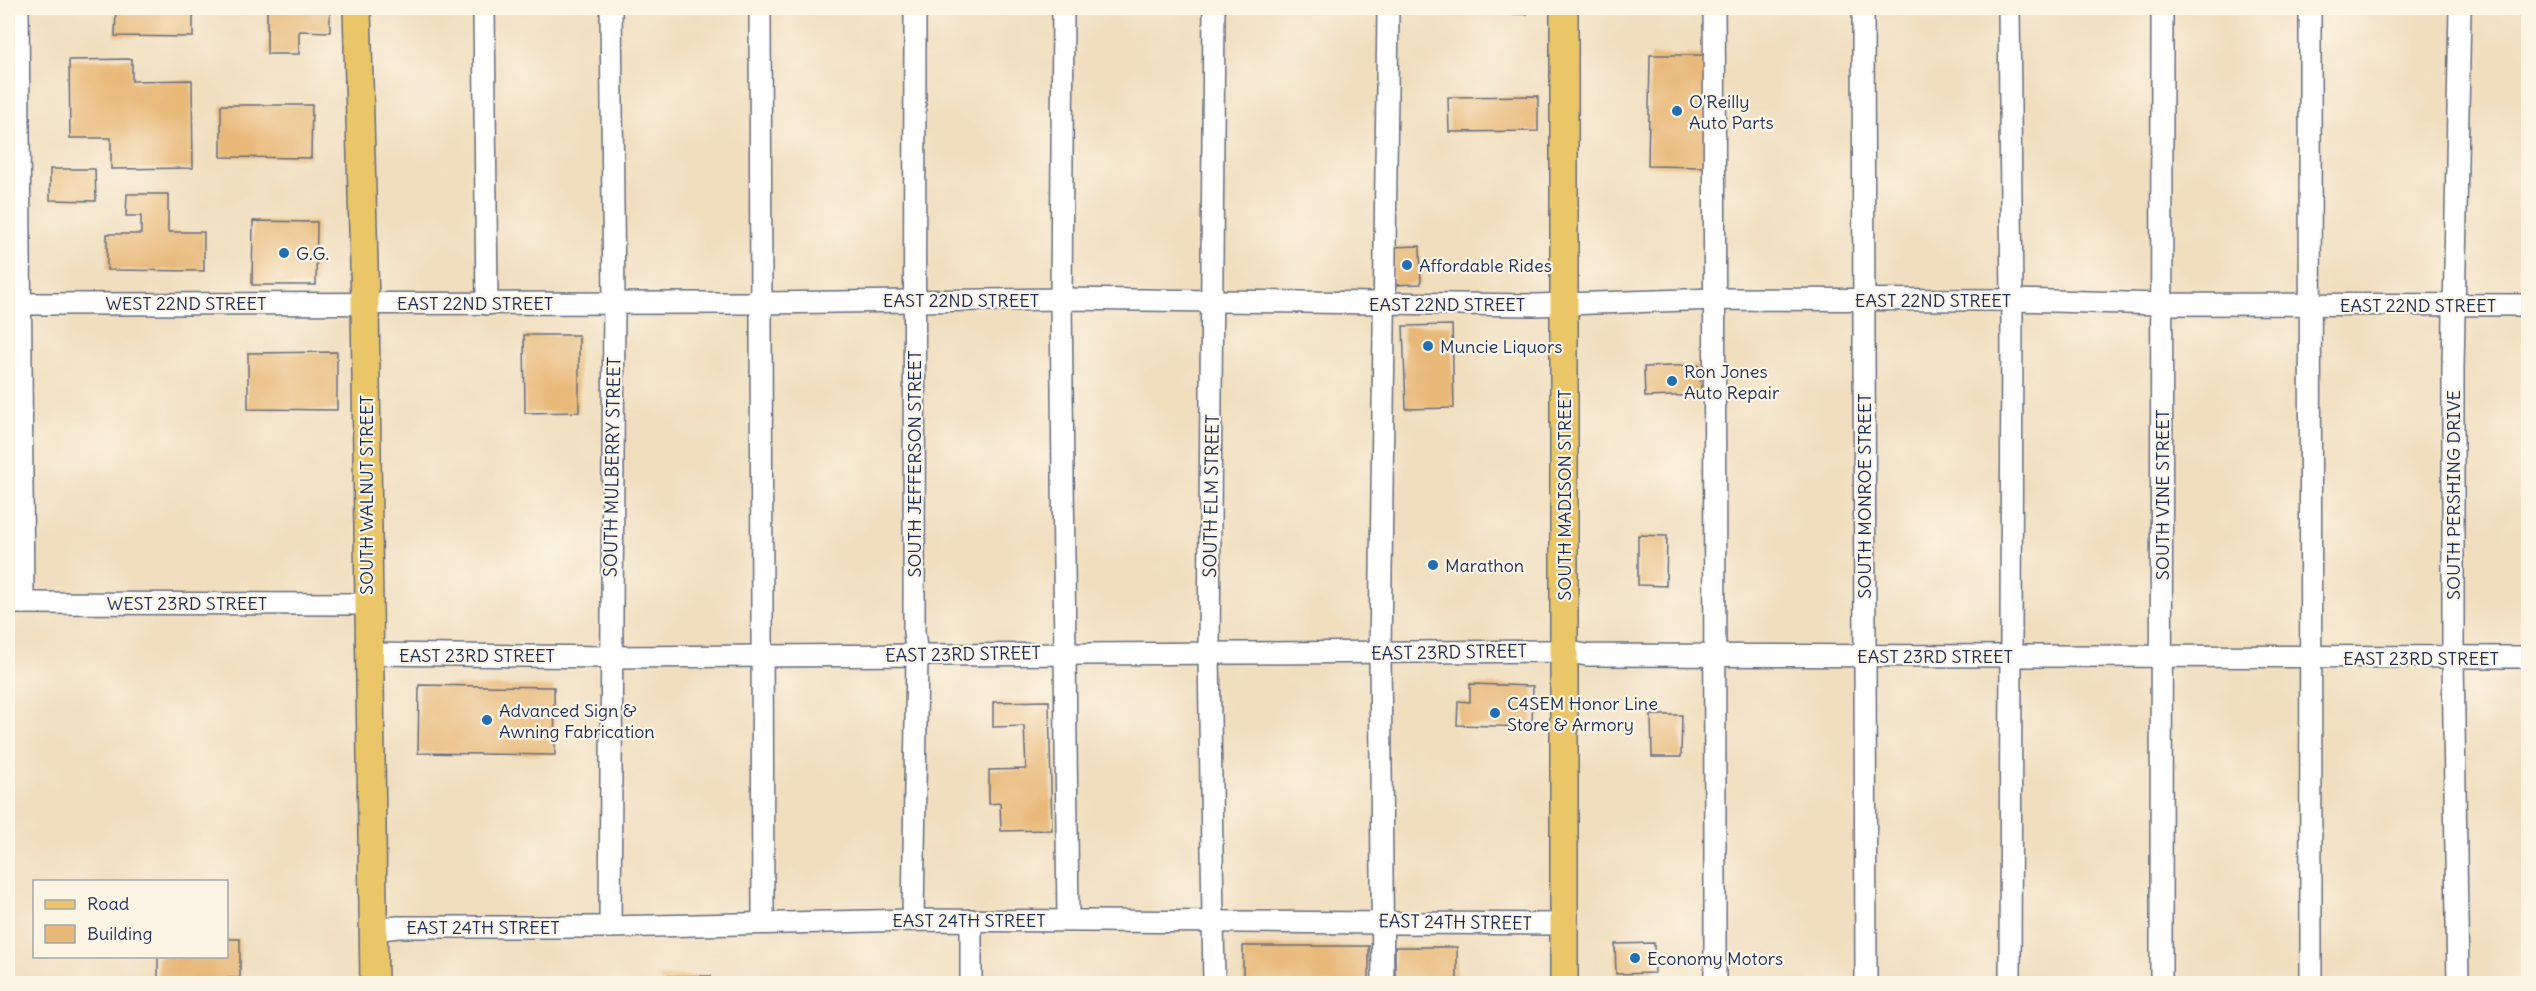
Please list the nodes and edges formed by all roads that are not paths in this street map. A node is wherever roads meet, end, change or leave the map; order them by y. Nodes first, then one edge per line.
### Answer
1 (18, 8) edge
2 (357, 8) edge
3 (484, 8) edge
4 (610, 8) edge
5 (760, 8) edge
6 (915, 8) edge
7 (1063, 8) edge
8 (1214, 8) edge
9 (1388, 8) edge
10 (1564, 8) edge
11 (1714, 8) edge
12 (1863, 8) edge
13 (2009, 8) edge
14 (2162, 8) edge
15 (2310, 8) edge
16 (2460, 8) edge
17 (1717, 299) junction
18 (914, 300) junction
19 (1061, 300) junction
20 (2012, 300) junction
21 (1863, 301) junction
22 (614, 302) junction
23 (15, 303) edge
24 (365, 303) junction
25 (761, 303) junction
26 (1214, 303) junction
27 (1565, 303) junction
28 (487, 304) junction
29 (1384, 304) junction
30 (2162, 304) junction
31 (2311, 304) junction
32 (2529, 305) edge
33 (2455, 306) junction
34 (15, 603) edge
35 (367, 604) junction
36 (1563, 651) junction
37 (1209, 652) junction
38 (1065, 653) junction
39 (1380, 653) junction
40 (369, 654) junction
41 (1712, 655) junction
42 (762, 656) junction
43 (917, 656) junction
44 (1864, 656) junction
45 (2009, 656) junction
46 (610, 657) junction
47 (2453, 657) junction
48 (2529, 657) edge
49 (2161, 659) junction
50 (2312, 659) junction
51 (913, 920) junction
52 (971, 920) junction
53 (1068, 920) junction
54 (1214, 920) junction
55 (1383, 921) junction
56 (763, 923) junction
57 (1564, 924) junction
58 (610, 927) junction
59 (374, 930) junction
60 (374, 984) edge
61 (971, 984) edge
62 (1214, 984) edge
63 (1383, 984) edge
64 (1564, 984) edge
65 (1715, 984) edge
66 (1866, 984) edge
67 (2010, 984) edge
68 (2161, 984) edge
69 (2311, 984) edge
70 (2458, 984) edge

1 - 23 street
2 - 24 main road, SOUTH WALNUT STREET
3 - 28 street
4 - 22 street, SOUTH MULBERRY STREET
5 - 25 street
6 - 18 street, SOUTH JEFFERSON STREET
7 - 19 street
8 - 26 street, SOUTH ELM STREET
9 - 29 street
10 - 27 main road, SOUTH MADISON STREET
11 - 17 street
12 - 21 street, SOUTH MONROE STREET
13 - 20 street
14 - 30 street, SOUTH VINE STREET
15 - 31 street
16 - 33 street, SOUTH PERSHING DRIVE
17 - 21 street, EAST 22ND STREET
17 - 27 street, EAST 22ND STREET
17 - 41 street
18 - 19 street, EAST 22ND STREET
18 - 25 street, EAST 22ND STREET
18 - 43 street, SOUTH JEFFERSON STREET
19 - 26 street, EAST 22ND STREET
19 - 38 street
20 - 21 street, EAST 22ND STREET
20 - 30 street, EAST 22ND STREET
20 - 45 street
21 - 44 street, SOUTH MONROE STREET
22 - 25 street, EAST 22ND STREET
22 - 28 street, EAST 22ND STREET
22 - 46 street, SOUTH MULBERRY STREET
23 - 24 street, WEST 22ND STREET
23 - 34 street
24 - 28 street, EAST 22ND STREET
24 - 35 main road, SOUTH WALNUT STREET
25 - 42 street
26 - 29 street, EAST 22ND STREET
26 - 37 street, SOUTH ELM STREET
27 - 29 street, EAST 22ND STREET
27 - 36 main road, SOUTH MADISON STREET
29 - 39 street
30 - 31 street, EAST 22ND STREET
30 - 49 street, SOUTH VINE STREET
31 - 33 street, EAST 22ND STREET
31 - 50 street
32 - 33 street, EAST 22ND STREET
33 - 47 street, SOUTH PERSHING DRIVE
34 - 35 street, WEST 23RD STREET
35 - 40 main road, SOUTH WALNUT STREET
36 - 39 street, EAST 23RD STREET
36 - 41 street, EAST 23RD STREET
36 - 57 main road, SOUTH MADISON STREET
37 - 38 street, EAST 23RD STREET
37 - 39 street, EAST 23RD STREET
37 - 54 street, SOUTH ELM STREET
38 - 43 street, EAST 23RD STREET
38 - 53 street
39 - 55 street
40 - 46 street, EAST 23RD STREET
40 - 59 main road, SOUTH WALNUT STREET
41 - 44 street, EAST 23RD STREET
41 - 65 street
42 - 43 street, EAST 23RD STREET
42 - 46 street, EAST 23RD STREET
42 - 56 street
43 - 51 street, SOUTH JEFFERSON STREET
44 - 45 street, EAST 23RD STREET
44 - 66 street, SOUTH MONROE STREET
45 - 49 street, EAST 23RD STREET
45 - 67 street
46 - 58 street, SOUTH MULBERRY STREET
47 - 48 street, EAST 23RD STREET
47 - 50 street, EAST 23RD STREET
47 - 70 street, SOUTH PERSHING DRIVE
49 - 50 street, EAST 23RD STREET
49 - 68 street, SOUTH VINE STREET
50 - 69 street
51 - 52 street, EAST 24TH STREET
51 - 56 street, EAST 24TH STREET
52 - 53 street, EAST 24TH STREET
52 - 61 street
53 - 54 street, EAST 24TH STREET
54 - 55 street, EAST 24TH STREET
54 - 62 street, SOUTH ELM STREET
55 - 57 street, EAST 24TH STREET
55 - 63 street
56 - 58 street, EAST 24TH STREET
57 - 64 main road, SOUTH MADISON STREET
58 - 59 street, EAST 24TH STREET
59 - 60 main road, SOUTH WALNUT STREET

